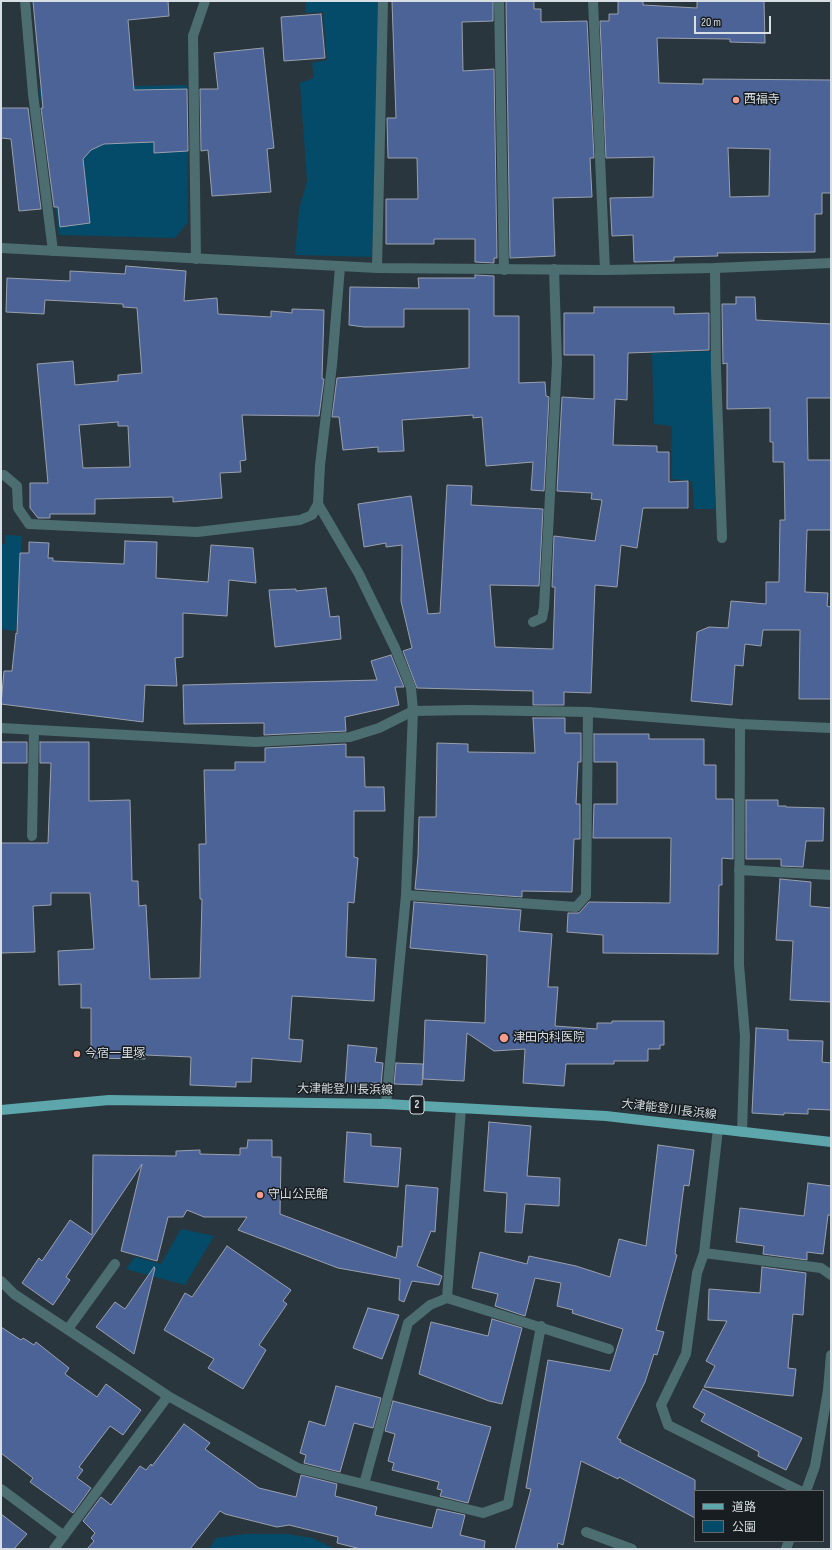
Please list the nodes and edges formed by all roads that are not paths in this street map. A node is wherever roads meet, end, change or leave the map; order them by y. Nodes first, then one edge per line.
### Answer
1 (25, 1) edge
2 (205, 1) edge
3 (384, 1) edge
4 (499, 1) edge
5 (594, 1) edge
6 (1, 248) edge
7 (53, 251) junction
8 (196, 259) junction
9 (831, 263) edge
10 (340, 267) junction
11 (377, 268) junction
12 (715, 268) junction
13 (554, 269) junction
14 (504, 270) junction
15 (605, 270) junction
16 (1, 475) edge
17 (318, 504) junction
18 (722, 538) dead end
19 (533, 622) dead end
20 (413, 711) junction
21 (588, 712) junction
22 (740, 724) junction
23 (1, 728) edge
24 (831, 728) edge
25 (34, 730) junction
26 (32, 836) dead end
27 (739, 870) junction
28 (831, 875) edge
29 (406, 895) junction
30 (386, 1104) junction
31 (461, 1108) junction
32 (1, 1110) edge
33 (718, 1129) junction
34 (742, 1132) junction
35 (831, 1142) edge
36 (704, 1253) junction
37 (115, 1264) dead end
38 (831, 1275) edge
39 (1, 1281) edge
40 (447, 1298) junction
41 (541, 1326) junction
42 (68, 1329) junction
43 (609, 1349) dead end
44 (831, 1355) edge
45 (830, 1390) edge
46 (168, 1396) junction
47 (364, 1484) junction
48 (1, 1489) edge
49 (798, 1490) edge
50 (806, 1490) edge
51 (586, 1532) dead end
52 (64, 1536) junction
53 (57, 1548) edge
54 (632, 1549) edge

1 - 7 street
2 - 8 street
3 - 11 street
4 - 14 street
5 - 15 street
6 - 7 street
7 - 8 street
8 - 10 street
9 - 12 street
10 - 11 street
10 - 17 street
11 - 14 street
12 - 15 street
12 - 18 street
13 - 14 street
13 - 15 street
13 - 19 street
16 - 17 street
17 - 20 street
20 - 21 street
20 - 25 street
20 - 29 street
21 - 22 street
21 - 29 street
22 - 24 street
22 - 27 street
23 - 25 street
25 - 26 street
27 - 28 street
27 - 34 street
29 - 30 street
30 - 31 main road, 大津能登川長浜線 / 2
30 - 32 main road, 大津能登川長浜線 / 2
31 - 33 main road, 大津能登川長浜線 / 2
31 - 40 street
33 - 34 main road, 大津能登川長浜線 / 2
33 - 36 street
34 - 35 main road, 大津能登川長浜線 / 2
36 - 38 street
36 - 49 street
37 - 42 street
39 - 42 street
40 - 41 street
40 - 47 street
41 - 43 street
41 - 47 street
42 - 46 street
44 - 45 street
45 - 50 street
46 - 47 street
46 - 52 street
48 - 52 street
51 - 54 street
52 - 53 street

